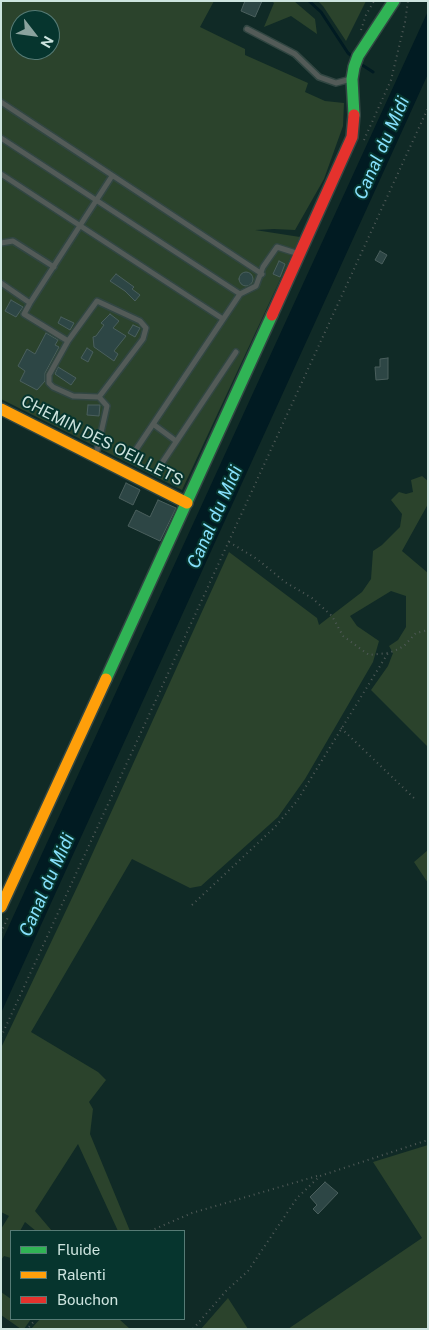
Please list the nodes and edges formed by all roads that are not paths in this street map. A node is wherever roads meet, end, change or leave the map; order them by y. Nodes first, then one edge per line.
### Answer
1 (394, 1) edge
2 (247, 29) dead end
3 (352, 79) junction
4 (1, 102) edge
5 (1, 138) edge
6 (1, 174) edge
7 (112, 176) junction
8 (97, 200) junction
9 (80, 226) junction
10 (1, 244) edge
11 (299, 254) junction
12 (54, 267) junction
13 (262, 274) junction
14 (1, 283) edge
15 (240, 294) junction
16 (30, 303) junction
17 (223, 319) junction
18 (68, 341) junction
19 (236, 352) dead end
20 (100, 397) junction
21 (1, 409) edge
22 (153, 424) junction
23 (176, 441) junction
24 (96, 455) junction
25 (131, 457) dead end
26 (158, 470) dead end
27 (187, 503) junction
28 (1, 907) edge

1 - 3 street
2 - 3 lane
3 - 11 street
4 - 7 lane
5 - 8 lane
6 - 9 lane
7 - 8 lane
7 - 13 lane
8 - 9 lane
8 - 15 lane
9 - 12 lane
9 - 17 lane
10 - 12 lane
11 - 13 lane
11 - 27 street
12 - 16 lane
13 - 15 lane
14 - 16 lane
15 - 17 lane
16 - 18 lane
17 - 22 lane
18 - 20 lane
18 - 20 lane
19 - 23 lane
20 - 24 lane
21 - 24 street, CHEMIN DES OEILLETS
22 - 23 lane
22 - 25 lane
23 - 26 lane
24 - 27 street, CHEMIN DES OEILLETS
27 - 28 street

